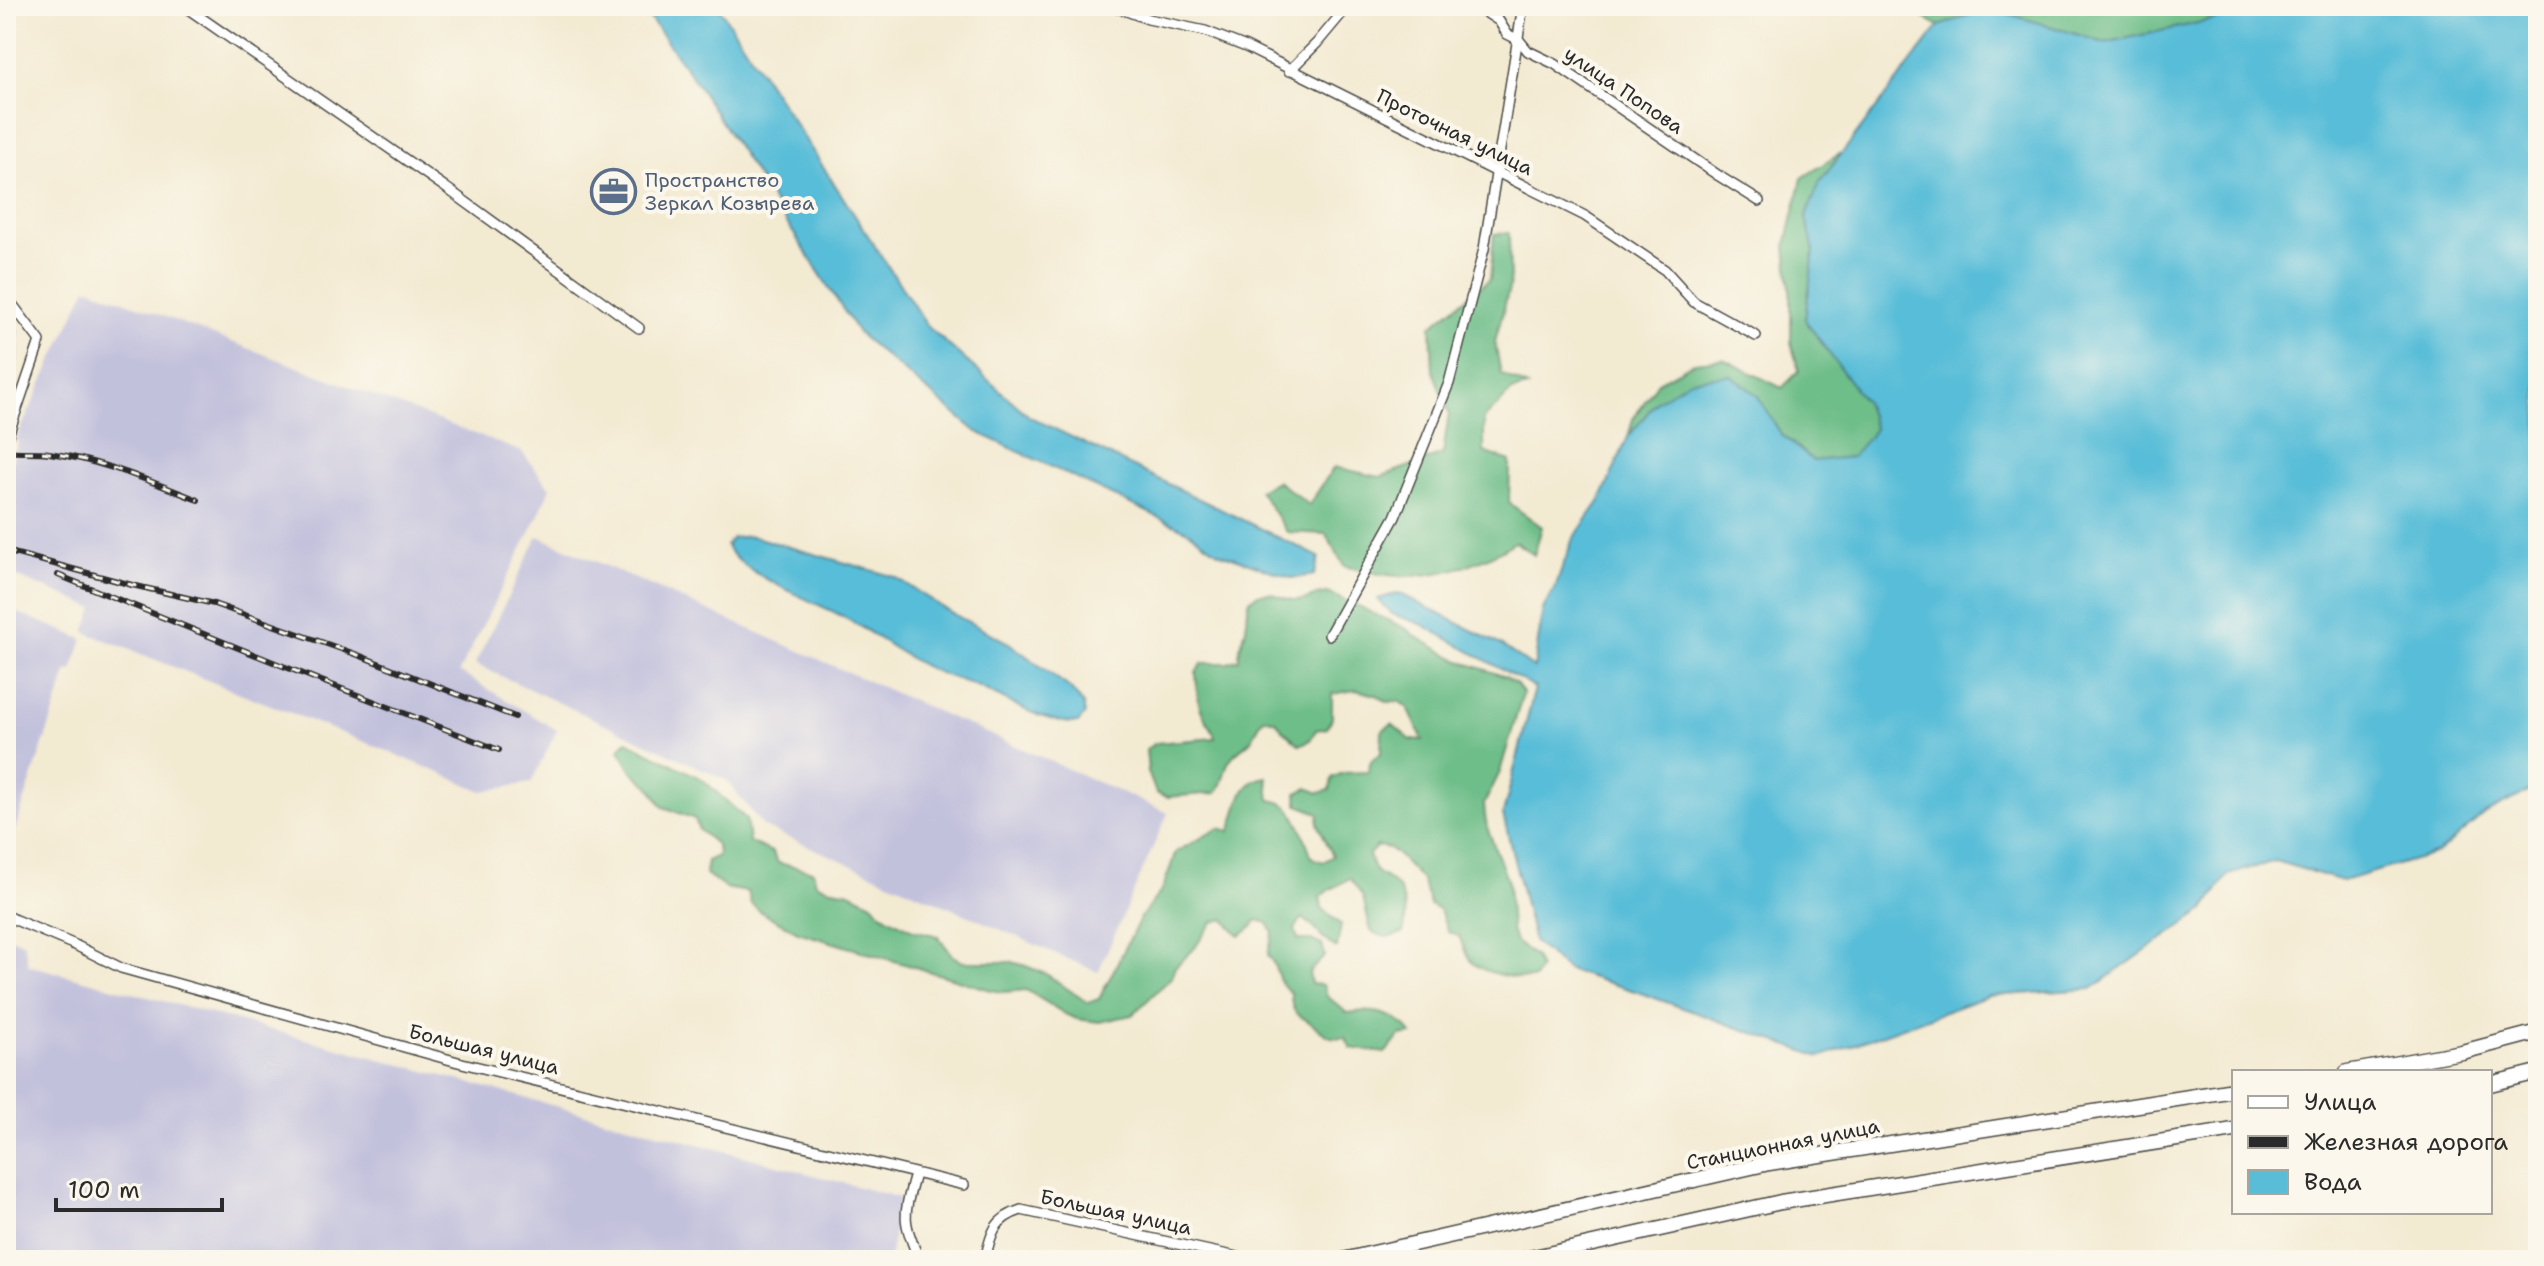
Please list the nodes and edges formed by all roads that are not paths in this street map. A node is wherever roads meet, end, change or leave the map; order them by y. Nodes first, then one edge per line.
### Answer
1 (184, 6) edge
2 (1113, 6) edge
3 (1348, 6) edge
4 (1523, 6) edge
5 (1483, 7) edge
6 (1519, 40) junction
7 (1289, 71) junction
8 (1497, 173) junction
9 (1759, 201) dead end
10 (6, 296) edge
11 (639, 328) dead end
12 (1756, 336) dead end
13 (6, 441) edge
14 (1329, 635) dead end
15 (6, 916) edge
16 (2538, 1032) edge
17 (2358, 1070) edge
18 (2538, 1072) edge
19 (2492, 1084) edge
20 (2232, 1090) edge
21 (2232, 1130) edge
22 (915, 1174) junction
23 (964, 1185) dead end
24 (919, 1260) edge
25 (985, 1260) edge
26 (1251, 1260) edge
27 (1343, 1260) edge
28 (1521, 1260) edge

1 - 11 street
2 - 7 street, Проточная улица
3 - 7 street
4 - 6 street
5 - 6 street, улица Попова
6 - 8 street
6 - 9 street, улица Попова
7 - 8 street, Проточная улица
8 - 12 street, Проточная улица
8 - 14 street
10 - 13 street
15 - 22 street, Большая улица
16 - 17 main road
18 - 19 main road
20 - 27 main road, Станционная улица
21 - 28 main road
22 - 23 street, Большая улица
22 - 24 street
25 - 26 street, Большая улица

